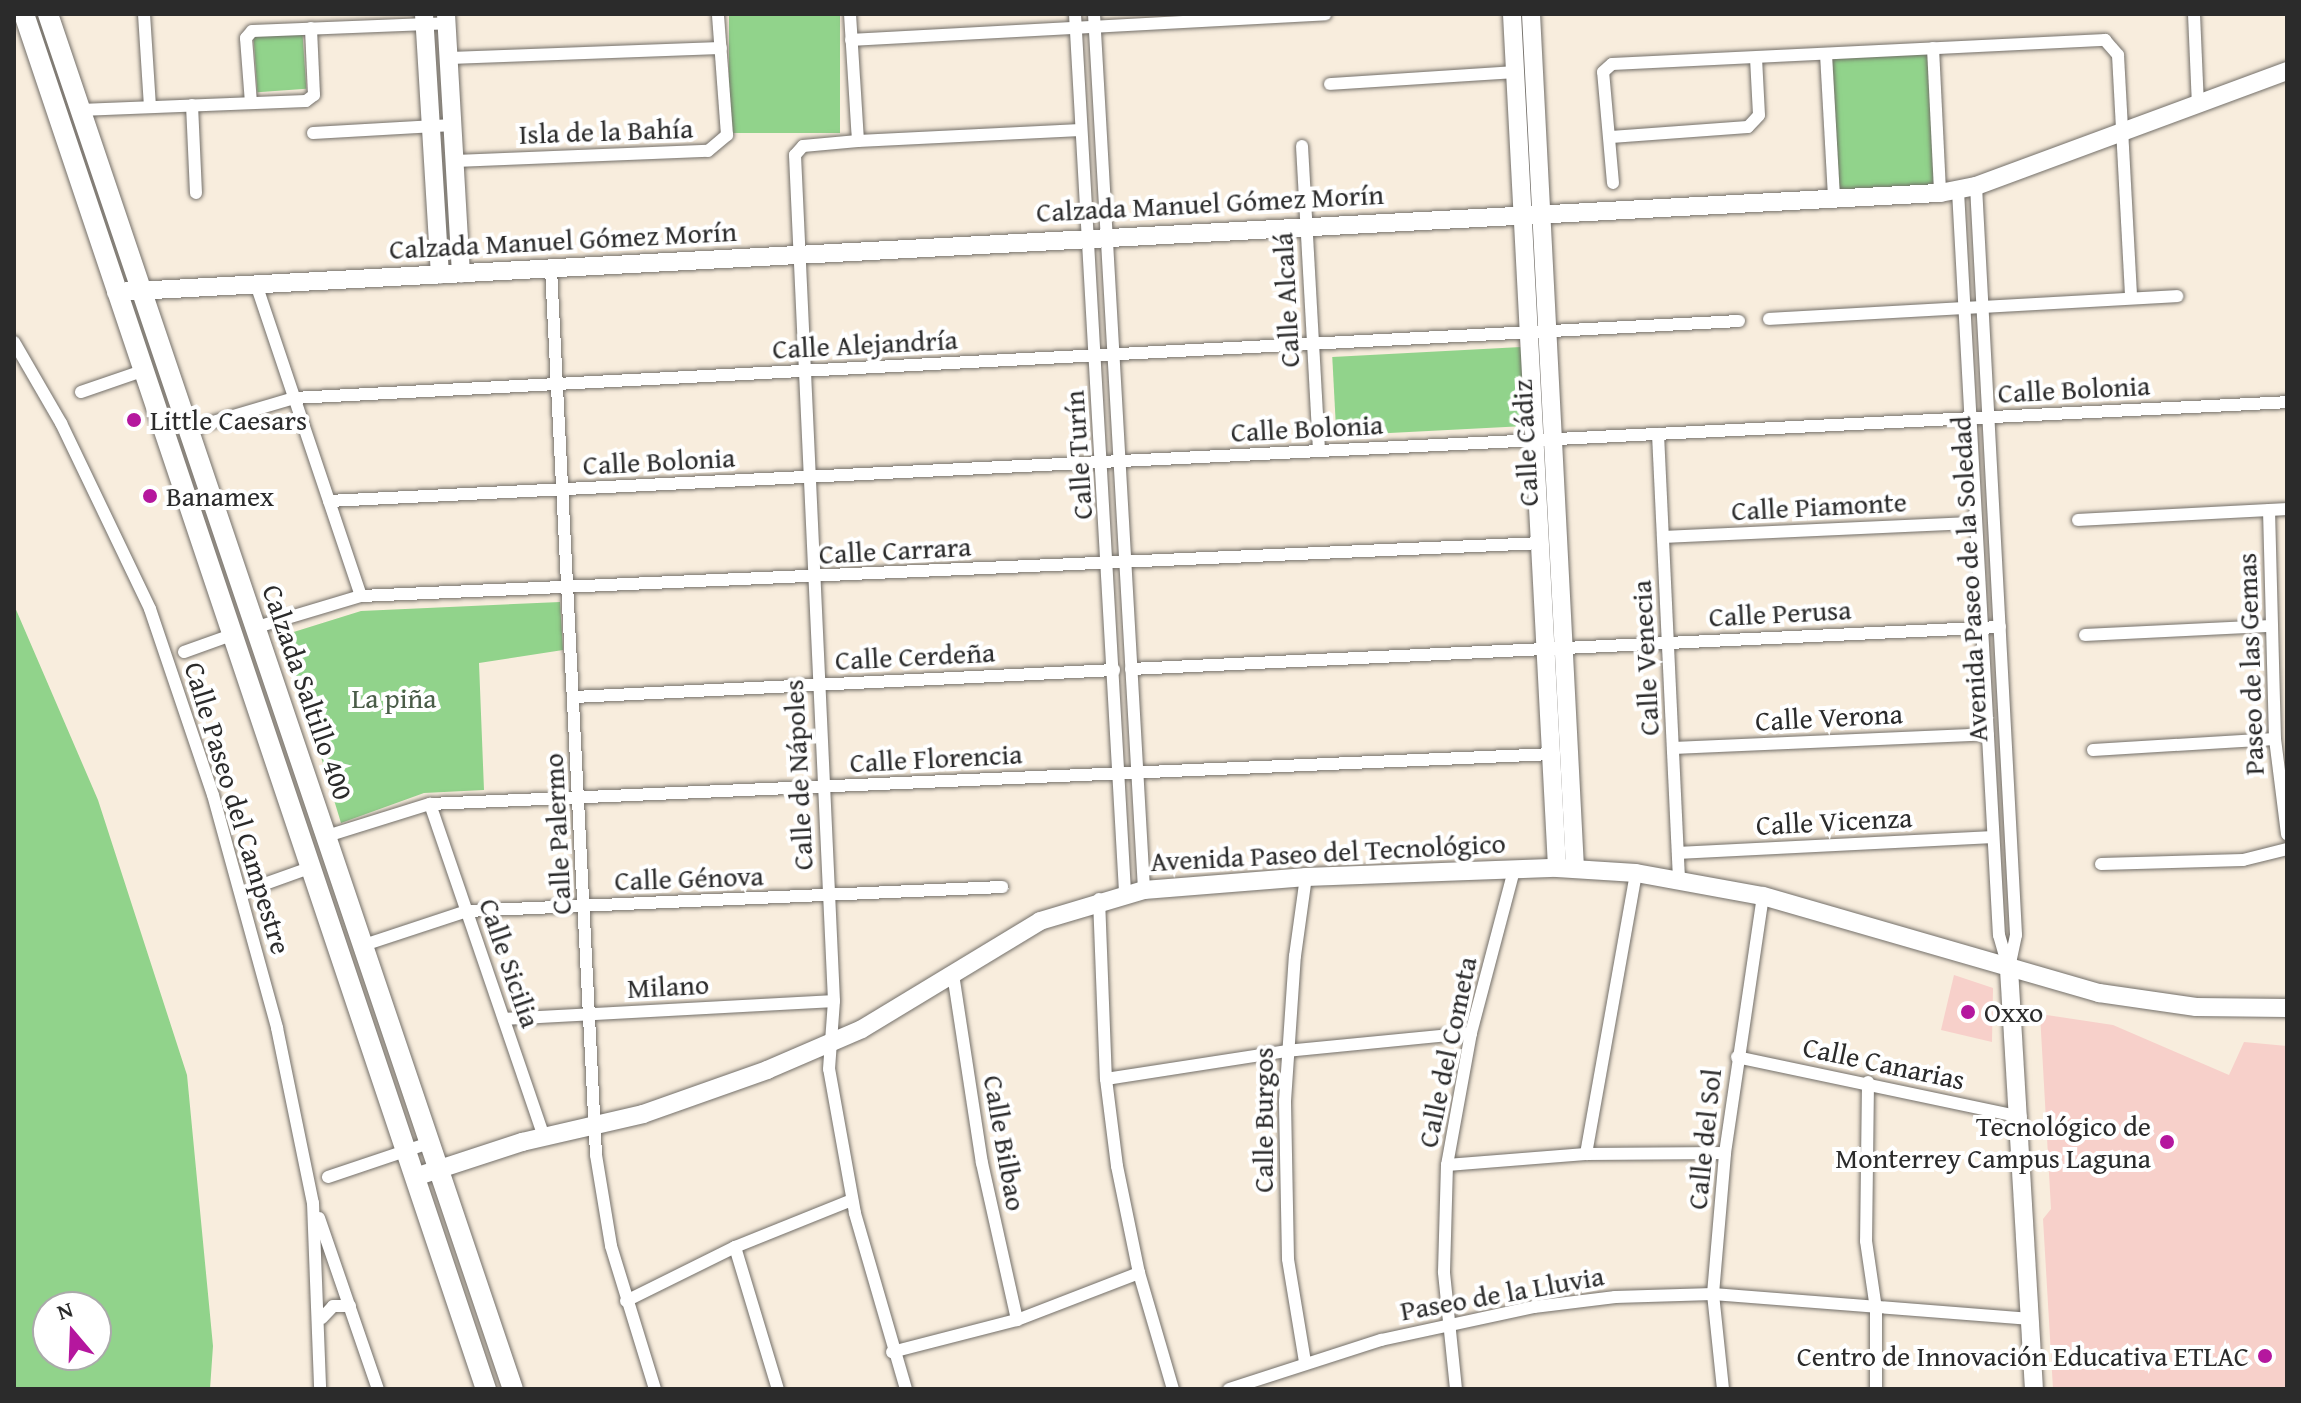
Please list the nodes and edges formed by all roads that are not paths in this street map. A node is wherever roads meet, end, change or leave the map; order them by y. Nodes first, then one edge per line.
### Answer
1 (24, 14) edge
2 (48, 14) edge
3 (144, 14) edge
4 (718, 14) edge
5 (850, 14) edge
6 (1075, 14) edge
7 (1094, 14) edge
8 (1325, 14) edge
9 (1512, 14) edge
10 (1531, 14) edge
11 (2194, 14) edge
12 (1294, 15) edge
13 (446, 18) edge
14 (424, 19) edge
15 (355, 20) edge
16 (311, 28) junction
17 (1095, 28) junction
18 (1076, 29) junction
19 (851, 40) junction
20 (721, 48) junction
21 (1933, 48) junction
22 (1826, 54) junction
23 (449, 58) junction
24 (1756, 58) junction
25 (2287, 71) edge
26 (1514, 72) junction
27 (1330, 84) dead end
28 (251, 103) junction
29 (2198, 104) junction
30 (192, 105) junction
31 (150, 107) junction
32 (80, 110) junction
33 (453, 125) junction
34 (431, 127) junction
35 (1081, 130) junction
36 (313, 133) dead end
37 (2120, 133) junction
38 (1611, 137) junction
39 (858, 141) junction
40 (1302, 146) dead end
41 (455, 161) junction
42 (1613, 183) dead end
43 (1958, 190) junction
44 (196, 193) dead end
45 (1834, 198) junction
46 (1532, 214) junction
47 (1306, 225) junction
48 (1097, 237) junction
49 (798, 255) junction
50 (551, 269) junction
51 (461, 274) junction
52 (440, 275) junction
53 (256, 284) junction
54 (141, 290) junction
55 (116, 292) junction
56 (2177, 296) dead end
57 (2131, 298) junction
58 (1982, 307) junction
59 (1965, 308) junction
60 (1769, 319) dead end
61 (1739, 321) dead end
62 (1538, 332) junction
63 (14, 342) edge
64 (1313, 345) junction
65 (1114, 355) junction
66 (1095, 356) junction
67 (142, 371) junction
68 (801, 371) junction
69 (557, 386) junction
70 (81, 392) dead end
71 (294, 398) junction
72 (2287, 402) edge
73 (1988, 417) junction
74 (1971, 418) junction
75 (189, 429) junction
76 (1658, 434) junction
77 (1544, 440) junction
78 (1319, 451) junction
79 (1119, 461) junction
80 (1104, 462) junction
81 (807, 477) junction
82 (563, 489) junction
83 (329, 501) junction
84 (2287, 509) edge
85 (2269, 510) junction
86 (2078, 520) dead end
87 (1976, 523) junction
88 (1663, 537) junction
89 (1540, 543) junction
90 (1109, 563) junction
91 (1125, 563) junction
92 (812, 578) junction
93 (568, 589) junction
94 (361, 596) junction
95 (2271, 626) junction
96 (257, 627) junction
97 (1982, 627) junction
98 (2000, 627) junction
99 (234, 634) junction
100 (2085, 635) dead end
101 (1668, 643) junction
102 (1555, 648) junction
103 (184, 652) dead end
104 (1131, 669) junction
105 (1114, 670) junction
106 (818, 685) junction
107 (574, 697) junction
108 (1988, 734) junction
109 (2275, 739) junction
110 (1673, 748) junction
111 (2093, 750) dead end
112 (1551, 754) junction
113 (1119, 773) junction
114 (1137, 773) junction
115 (823, 787) junction
116 (579, 798) junction
117 (430, 804) junction
118 (2287, 834) edge
119 (327, 836) junction
120 (1993, 837) junction
121 (2287, 849) edge
122 (1678, 853) junction
123 (2101, 864) dead end
124 (312, 867) junction
125 (1566, 869) junction
126 (1514, 870) junction
127 (1636, 873) junction
128 (1306, 877) junction
129 (1679, 879) junction
130 (259, 886) dead end
131 (1002, 887) dead end
132 (1135, 892) junction
133 (829, 896) junction
134 (1763, 896) junction
135 (1099, 899) junction
136 (585, 906) junction
137 (467, 911) junction
138 (364, 945) junction
139 (2009, 969) junction
140 (953, 974) junction
141 (834, 1001) junction
142 (2287, 1008) edge
143 (591, 1014) junction
144 (504, 1019) junction
145 (1471, 1033) junction
146 (831, 1043) junction
147 (1286, 1051) junction
148 (1737, 1057) junction
149 (1106, 1079) junction
150 (1868, 1082) junction
151 (2021, 1117) junction
152 (597, 1128) junction
153 (544, 1137) junction
154 (429, 1143) junction
155 (407, 1151) junction
156 (1725, 1153) junction
157 (1586, 1154) junction
158 (1447, 1165) junction
159 (437, 1169) junction
160 (328, 1177) dead end
161 (415, 1177) junction
162 (852, 1200) junction
163 (313, 1203) junction
164 (735, 1247) junction
165 (1139, 1273) junction
166 (1713, 1294) junction
167 (626, 1301) junction
168 (350, 1306) junction
169 (1876, 1309) junction
170 (322, 1318) junction
171 (2031, 1319) junction
172 (1017, 1320) junction
173 (1447, 1325) junction
174 (892, 1352) junction
175 (1305, 1362) junction
176 (320, 1389) edge
177 (378, 1389) edge
178 (486, 1389) edge
179 (513, 1389) edge
180 (654, 1389) edge
181 (778, 1389) edge
182 (906, 1389) edge
183 (1173, 1389) edge
184 (1229, 1389) edge
185 (1456, 1389) edge
186 (1723, 1389) edge
187 (1876, 1389) edge
188 (2034, 1389) edge

1 - 55 main road, Calzada Saltillo 400
2 - 32 main road, Calzada Saltillo 400
3 - 31 street
4 - 20 street, Isla de la Bahía
5 - 19 street
6 - 18 street, Calle Turín
7 - 17 street, Calle Turín
8 - 12 street
9 - 26 street, Calle Cádiz
10 - 46 street, Calle Cádiz
11 - 29 street
12 - 17 street
13 - 14 street
13 - 23 street
14 - 15 street
14 - 34 street
15 - 16 street
16 - 28 street
16 - 28 street
17 - 18 street
17 - 48 street, Calle Turín
18 - 19 street
18 - 35 street, Calle Turín
19 - 39 street
20 - 23 street
20 - 41 street, Isla de la Bahía
21 - 22 street
21 - 37 street
21 - 43 street
22 - 24 street
22 - 45 street
23 - 33 street
24 - 38 street
24 - 38 street
25 - 29 street, Calzada Manuel Gómez Morín
26 - 27 street
26 - 46 street, Calle Cádiz
28 - 30 street
29 - 37 street, Calzada Manuel Gómez Morín
30 - 31 street
30 - 44 street
31 - 32 street
32 - 54 main road, Calzada Saltillo 400
33 - 34 street
33 - 41 street
34 - 36 street
34 - 52 street
35 - 39 street
35 - 48 street, Calle Turín
37 - 43 street, Calzada Manuel Gómez Morín
37 - 57 street
38 - 42 street
39 - 49 street, Calle de Nápoles
40 - 47 street, Calle Alcalá
41 - 51 street
43 - 45 street, Calzada Manuel Gómez Morín
43 - 58 street, Avenida Paseo de la Soledad
43 - 59 street, Avenida Paseo de la Soledad
45 - 46 street, Calzada Manuel Gómez Morín
46 - 47 street, Calzada Manuel Gómez Morín
46 - 62 street, Calle Cádiz
47 - 48 street, Calzada Manuel Gómez Morín
47 - 64 street, Calle Alcalá
48 - 49 street, Calzada Manuel Gómez Morín
48 - 65 street, Calle Turín
48 - 66 street, Calle Turín
49 - 50 street, Calzada Manuel Gómez Morín
49 - 68 street, Calle de Nápoles
50 - 51 street, Calzada Manuel Gómez Morín
50 - 69 street, Calle Palermo
51 - 52 street, Calzada Manuel Gómez Morín
52 - 53 street, Calzada Manuel Gómez Morín
53 - 54 street, Calzada Manuel Gómez Morín
53 - 71 street
54 - 55 street, Calzada Manuel Gómez Morín
54 - 75 main road, Calzada Saltillo 400
55 - 67 main road, Calzada Saltillo 400
56 - 57 street
57 - 58 street
58 - 59 street
58 - 73 street, Avenida Paseo de la Soledad
59 - 60 street
59 - 74 street, Avenida Paseo de la Soledad
61 - 62 street, Calle Alejandría
62 - 64 street, Calle Alejandría
62 - 77 street, Calle Cádiz
63 - 163 street, Calle Paseo del Campestre
64 - 65 street, Calle Alejandría
64 - 78 street, Calle Alcalá
65 - 66 street, Calle Alejandría
65 - 79 street, Calle Turín
66 - 68 street, Calle Alejandría
66 - 80 street, Calle Turín
67 - 70 street
67 - 99 main road, Calzada Saltillo 400
68 - 69 street, Calle Alejandría
68 - 81 street, Calle de Nápoles
69 - 71 street, Calle Alejandría
69 - 82 street, Calle Palermo
71 - 75 street, Calle Alejandría
71 - 83 street
72 - 73 street, Calle Bolonia
73 - 74 street, Calle Bolonia
73 - 98 street, Avenida Paseo de la Soledad
74 - 76 street, Calle Bolonia
74 - 87 street, Avenida Paseo de la Soledad
75 - 96 main road, Calzada Saltillo 400
76 - 77 street, Calle Bolonia
76 - 88 street, Calle Venecia
77 - 78 street, Calle Bolonia
77 - 89 street, Calle Cádiz
77 - 102 street, Calle Cádiz
78 - 79 street, Calle Bolonia
79 - 80 street, Calle Bolonia
79 - 91 street, Calle Turín
80 - 81 street, Calle Bolonia
80 - 90 street, Calle Turín
81 - 82 street, Calle Bolonia
81 - 92 street, Calle de Nápoles
82 - 83 street, Calle Bolonia
82 - 93 street, Calle Palermo
83 - 94 street
84 - 85 street
85 - 86 street
85 - 95 street, Paseo de las Gemas
87 - 88 street, Calle Piamonte
87 - 97 street, Avenida Paseo de la Soledad
88 - 101 street, Calle Venecia
89 - 91 street, Calle Carrara
89 - 102 street, Calle Cádiz
90 - 91 street, Calle Carrara
90 - 92 street, Calle Carrara
90 - 105 street, Calle Turín
91 - 104 street, Calle Turín
92 - 93 street, Calle Carrara
92 - 106 street, Calle de Nápoles
93 - 94 street, Calle Carrara
93 - 107 street, Calle Palermo
94 - 96 street, Calle Carrara
95 - 100 street
95 - 109 street, Paseo de las Gemas
96 - 119 main road, Calzada Saltillo 400
97 - 98 street, Calle Perusa
97 - 101 street, Calle Perusa
97 - 108 street, Avenida Paseo de la Soledad
98 - 139 street, Avenida Paseo de la Soledad
99 - 103 street
99 - 124 main road, Calzada Saltillo 400
101 - 102 street, Calle Perusa
101 - 110 street, Calle Venecia
102 - 104 street
102 - 112 street, Calle Cádiz
102 - 125 street, Calle Cádiz
104 - 114 street, Calle Turín
105 - 106 street, Calle Cerdeña
105 - 113 street, Calle Turín
106 - 107 street, Calle Cerdeña
106 - 115 street, Calle de Nápoles
107 - 116 street, Calle Palermo
108 - 110 street, Calle Verona
108 - 120 street, Avenida Paseo de la Soledad
109 - 111 street
109 - 118 street, Paseo de las Gemas
110 - 122 street, Calle Venecia
112 - 114 street, Calle Florencia
112 - 125 street, Calle Cádiz
113 - 114 street, Calle Florencia
113 - 115 street, Calle Florencia
113 - 132 street, Calle Turín
114 - 132 street, Calle Turín
115 - 116 street, Calle Florencia
115 - 133 street, Calle de Nápoles
116 - 117 street, Calle Florencia
116 - 136 street, Calle Palermo
117 - 119 street, Calle Florencia
117 - 137 street, Calle Sicilia
119 - 138 main road, Calzada Saltillo 400
120 - 122 street, Calle Vicenza
120 - 139 street, Avenida Paseo de la Soledad
121 - 123 street
122 - 129 street, Calle Venecia
124 - 130 street
124 - 155 main road, Calzada Saltillo 400
125 - 126 street, Avenida Paseo del Tecnológico
125 - 127 street, Avenida Paseo del Tecnológico
126 - 128 street, Avenida Paseo del Tecnológico
126 - 145 street, Calle del Cometa
127 - 129 street, Avenida Paseo del Tecnológico
127 - 157 street
128 - 132 street, Avenida Paseo del Tecnológico
128 - 147 street, Calle Burgos
129 - 134 street, Avenida Paseo del Tecnológico
131 - 133 street, Calle Génova
132 - 135 street, Avenida Paseo del Tecnológico
133 - 136 street, Calle Génova
133 - 141 street, Calle de Nápoles
134 - 139 street, Avenida Paseo del Tecnológico
134 - 148 street, Calle del Sol
135 - 140 street, Avenida Paseo del Tecnológico
135 - 149 street
136 - 137 street, Calle Génova
136 - 143 street, Calle Palermo
137 - 138 street, Calle Génova
137 - 144 street, Calle Sicilia
138 - 154 main road, Calzada Saltillo 400
139 - 142 street, Avenida Paseo del Tecnológico
139 - 151 street, Avenida Paseo de la Soledad
140 - 146 street, Avenida Paseo del Tecnológico
140 - 172 street, Calle Bilbao
141 - 143 street, Milano
141 - 146 street, Calle de Nápoles
143 - 144 street, Milano
143 - 152 street, Calle Palermo
144 - 153 street, Calle Sicilia
145 - 147 street
145 - 158 street, Calle del Cometa
146 - 152 street, Avenida Paseo del Tecnológico
146 - 162 street, Calle de Nápoles
147 - 149 street
147 - 175 street, Calle Burgos
148 - 150 street, Calle Canarias
148 - 156 street, Calle del Sol
149 - 165 street
150 - 151 street, Calle Canarias
150 - 169 street
151 - 171 street, Avenida Paseo de la Soledad
152 - 153 street, Avenida Paseo del Tecnológico
152 - 167 street, Calle Palermo
153 - 159 street, Avenida Paseo del Tecnológico
154 - 155 street
154 - 159 main road, Calzada Saltillo 400
155 - 160 street
155 - 161 main road, Calzada Saltillo 400
156 - 157 street
156 - 166 street, Calle del Sol
157 - 158 street
158 - 173 street, Calle del Cometa
159 - 161 street, Avenida Paseo del Tecnológico
159 - 179 main road, Calzada Saltillo 400
161 - 178 main road, Calzada Saltillo 400
162 - 164 street
162 - 174 street, Calle de Nápoles
163 - 168 street
163 - 170 street, Calle Paseo del Campestre
164 - 167 street
164 - 181 street
165 - 172 street
165 - 183 street
166 - 169 street, Paseo de la Lluvia
166 - 173 street, Paseo de la Lluvia
166 - 186 street, Calle del Sol
167 - 180 street, Calle Palermo
168 - 170 street
168 - 177 street
169 - 171 street, Paseo de la Lluvia
169 - 187 street
170 - 176 street, Calle Paseo del Campestre
171 - 188 street, Avenida Paseo de la Soledad
172 - 174 street
173 - 175 street, Paseo de la Lluvia
173 - 185 street, Calle del Cometa
174 - 182 street, Calle de Nápoles
175 - 184 street, Paseo de la Lluvia

